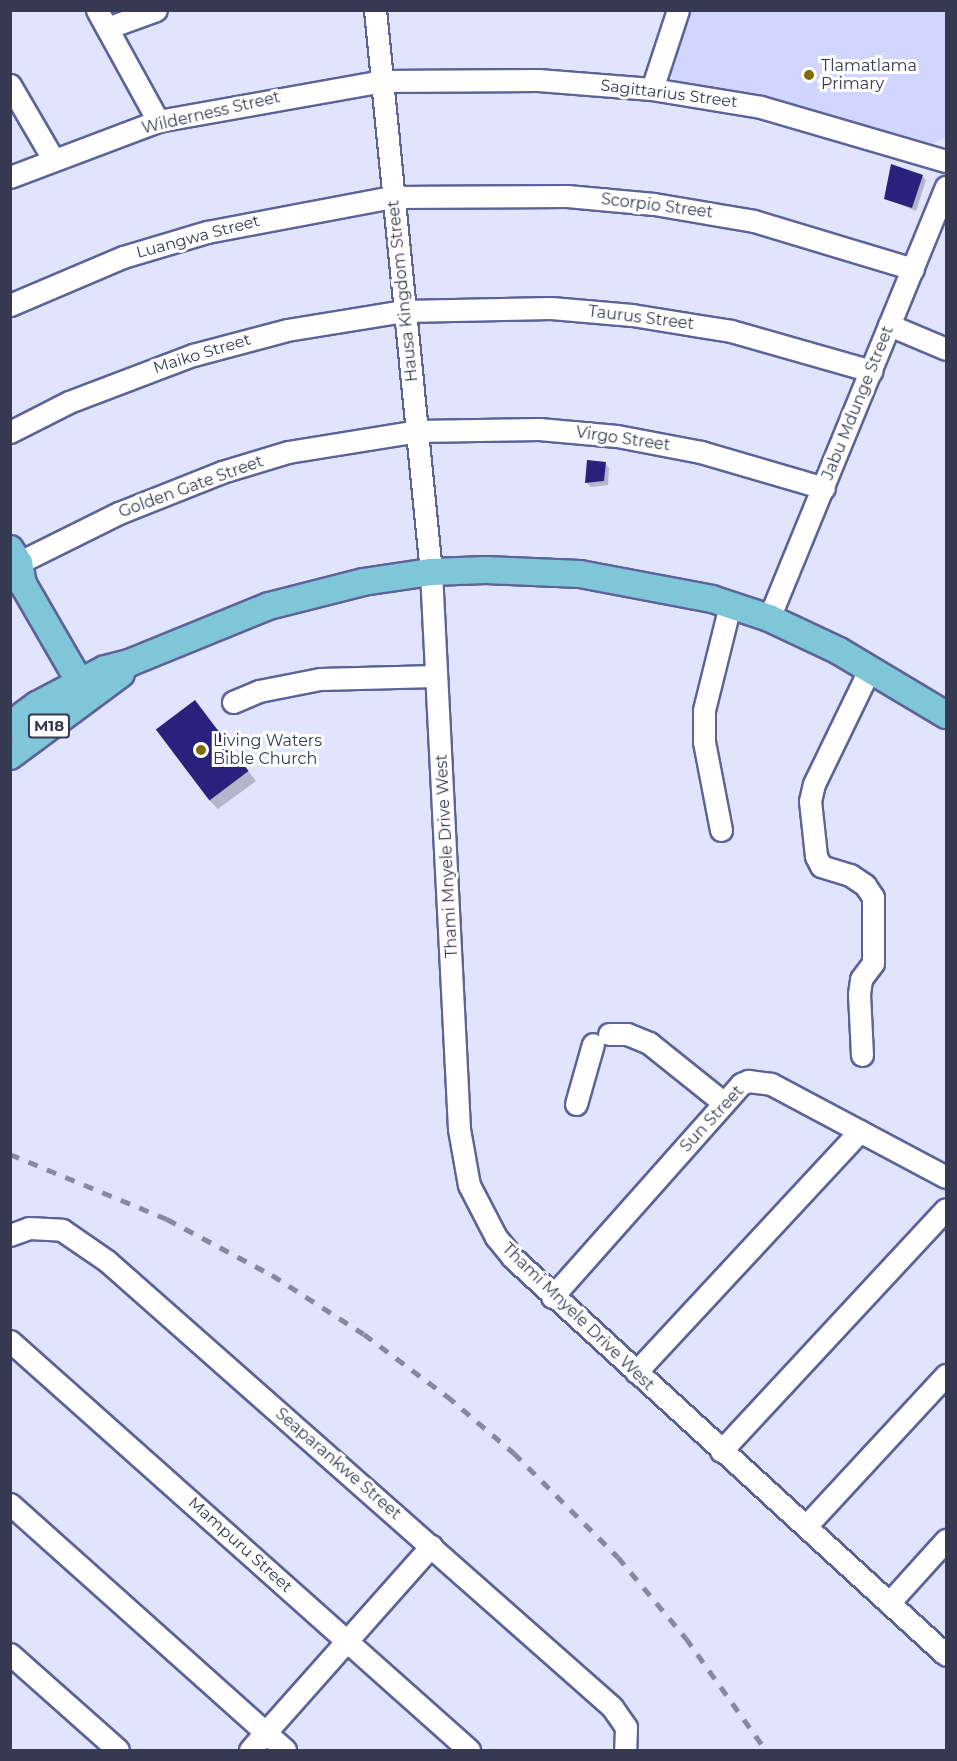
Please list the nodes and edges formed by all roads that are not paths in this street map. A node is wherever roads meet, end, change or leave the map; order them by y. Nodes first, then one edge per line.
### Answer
1 (156, 10) edge
2 (375, 10) edge
3 (678, 10) edge
4 (102, 19) edge
5 (383, 81) junction
6 (10, 85) edge
7 (652, 89) junction
8 (158, 122) junction
9 (53, 159) junction
10 (946, 161) edge
11 (10, 177) edge
12 (946, 188) edge
13 (393, 197) junction
14 (913, 269) junction
15 (10, 304) edge
16 (404, 311) junction
17 (890, 325) junction
18 (946, 349) edge
19 (871, 372) junction
20 (417, 430) junction
21 (10, 432) edge
22 (824, 488) junction
23 (15, 567) edge
24 (431, 572) junction
25 (730, 605) junction
26 (769, 618) junction
27 (870, 668) junction
28 (436, 676) junction
29 (84, 690) junction
30 (232, 702) dead end
31 (946, 715) edge
32 (10, 725) edge
33 (10, 756) edge
34 (721, 830) dead end
35 (862, 1055) dead end
36 (724, 1103) junction
37 (576, 1104) dead end
38 (860, 1131) junction
39 (946, 1177) edge
40 (946, 1209) edge
41 (10, 1235) edge
42 (552, 1296) junction
43 (10, 1341) edge
44 (636, 1372) junction
45 (946, 1375) edge
46 (721, 1450) junction
47 (10, 1504) edge
48 (806, 1526) junction
49 (946, 1540) edge
50 (431, 1546) junction
51 (889, 1603) junction
52 (348, 1642) junction
53 (10, 1654) edge
54 (946, 1655) edge
55 (266, 1733) junction
56 (118, 1750) edge
57 (250, 1750) edge
58 (285, 1750) edge
59 (469, 1750) edge
60 (625, 1750) edge

1 - 4 street
2 - 5 street, Hausa Kingdom Street
3 - 7 street
4 - 8 street
5 - 7 street, Sagittarius Street
5 - 8 street, Wilderness Street
5 - 13 street, Hausa Kingdom Street
6 - 9 street
7 - 10 street, Sagittarius Street
8 - 9 street, Wilderness Street
9 - 11 street, Wilderness Street
12 - 14 street, Jabu Mdunge Street
13 - 14 street, Scorpio Street
13 - 15 street, Luangwa Street
13 - 16 street, Hausa Kingdom Street
14 - 17 street, Jabu Mdunge Street
16 - 19 street, Taurus Street
16 - 20 street, Hausa Kingdom Street
16 - 21 street, Maiko Street
17 - 18 street
17 - 19 street, Jabu Mdunge Street
19 - 22 street, Jabu Mdunge Street
20 - 22 street, Virgo Street
20 - 23 street, Golden Gate Street
20 - 24 street, Hausa Kingdom Street
22 - 26 street, Jabu Mdunge Street
23 - 29 main road
24 - 25 main road
24 - 28 street, Thami Mnyele Drive West
24 - 29 main road
25 - 26 main road
25 - 34 street
26 - 27 main road
27 - 31 main road
27 - 35 street
28 - 30 street
28 - 42 street, Thami Mnyele Drive West
29 - 32 main road, M18
29 - 33 main road, M18
36 - 37 street
36 - 38 street, Sun Street
36 - 42 street, Sun Street
38 - 39 street, Sun Street
38 - 44 street
40 - 46 street
41 - 50 street, Seaparankwe Street
42 - 44 street, Thami Mnyele Drive West
43 - 52 street, Mampuru Street
44 - 46 street, Thami Mnyele Drive West
45 - 48 street
46 - 48 street, Thami Mnyele Drive West
47 - 55 street
48 - 51 street, Thami Mnyele Drive West
49 - 51 street
50 - 52 street
50 - 60 street, Seaparankwe Street
51 - 54 street, Thami Mnyele Drive West
52 - 55 street
52 - 59 street, Mampuru Street
53 - 56 street
55 - 57 street
55 - 58 street

